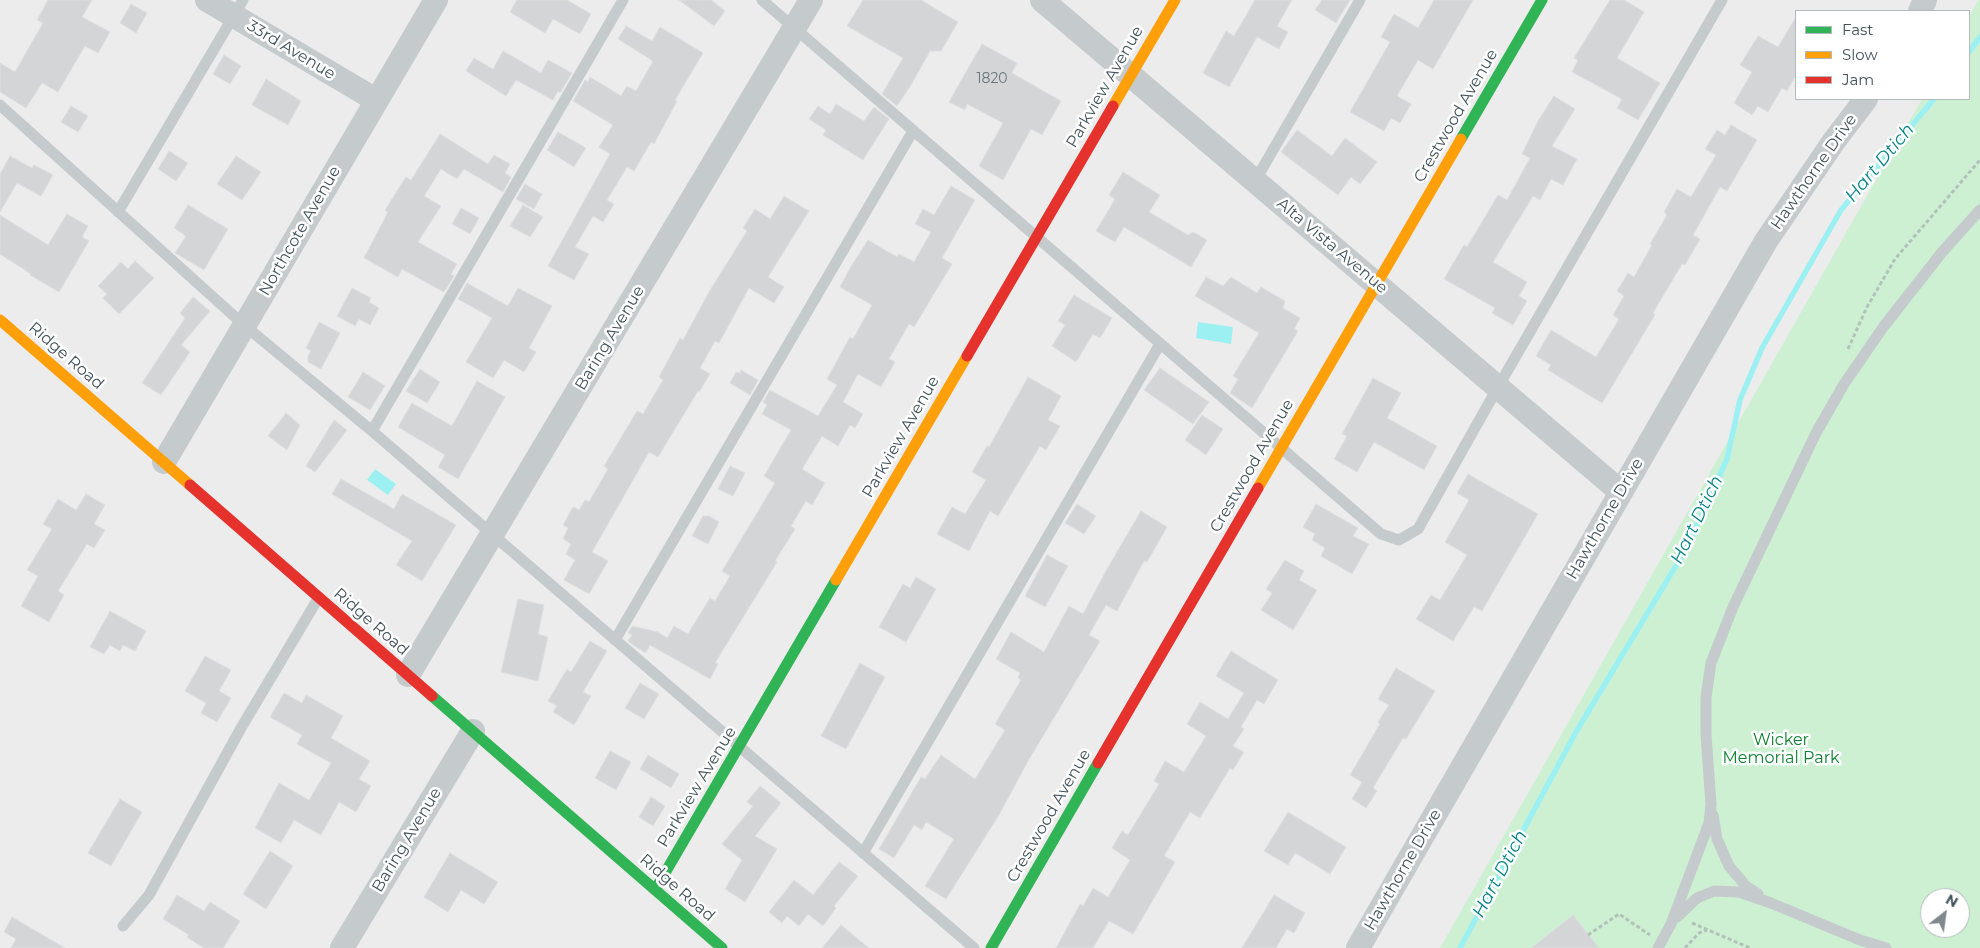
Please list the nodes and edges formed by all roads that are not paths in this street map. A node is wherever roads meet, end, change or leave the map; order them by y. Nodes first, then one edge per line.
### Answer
1 (207, 0) edge
2 (436, 0) edge
3 (623, 0) edge
4 (762, 0) edge
5 (811, 0) edge
6 (1042, 0) edge
7 (1175, 0) edge
8 (1360, 0) edge
9 (1542, 0) edge
10 (1722, 0) edge
11 (238, 8) edge
12 (794, 28) junction
13 (1131, 75) junction
14 (376, 100) junction
15 (1865, 100) edge
16 (0, 105) edge
17 (914, 131) junction
18 (1255, 181) junction
19 (1980, 210) edge
20 (118, 212) junction
21 (1036, 238) junction
22 (1378, 284) junction
23 (0, 320) edge
24 (244, 325) junction
25 (1160, 344) junction
26 (1498, 387) junction
27 (372, 431) junction
28 (1281, 447) junction
29 (164, 462) junction
30 (1621, 492) junction
31 (492, 536) junction
32 (318, 597) junction
33 (615, 640) junction
34 (408, 675) junction
35 (473, 731) junction
36 (740, 747) junction
37 (1711, 805) junction
38 (863, 853) junction
39 (655, 890) junction
40 (1771, 903) junction
41 (1674, 920) junction
42 (123, 926) dead end
43 (1659, 945) edge
44 (342, 948) edge
45 (722, 948) edge
46 (974, 948) edge
47 (991, 948) edge
48 (1358, 948) edge
49 (1886, 948) edge

1 - 11 street, 33rd Avenue
2 - 14 street, Northcote Avenue
3 - 27 lane
4 - 12 lane
5 - 12 street, Baring Avenue
6 - 13 street, Alta Vista Avenue
7 - 13 street, Parkview Avenue
8 - 18 lane
9 - 22 street, Crestwood Avenue
10 - 26 lane
11 - 14 street, 33rd Avenue
11 - 20 lane
12 - 17 lane
12 - 31 street, Baring Avenue
13 - 18 street, Alta Vista Avenue
13 - 21 street, Parkview Avenue
14 - 24 street, Northcote Avenue
15 - 30 street, Hawthorne Drive
16 - 20 lane
17 - 21 lane
17 - 33 lane
18 - 22 street, Alta Vista Avenue
19 - 37 lane
20 - 24 lane
21 - 25 lane
21 - 36 street, Parkview Avenue
22 - 26 street, Alta Vista Avenue
22 - 28 street, Crestwood Avenue
23 - 29 street, Ridge Road
24 - 27 lane
24 - 29 street, Northcote Avenue
25 - 28 lane
25 - 38 lane
26 - 28 lane
26 - 30 street, Alta Vista Avenue
27 - 31 lane
28 - 47 street, Crestwood Avenue
29 - 32 street, Ridge Road
30 - 48 street, Hawthorne Drive
31 - 33 lane
31 - 34 street, Baring Avenue
32 - 34 street, Ridge Road
32 - 42 lane
33 - 36 lane
34 - 35 street, Ridge Road
35 - 39 street, Ridge Road
35 - 44 street, Baring Avenue
36 - 38 lane
36 - 39 street, Parkview Avenue
37 - 40 lane
37 - 41 lane
38 - 46 lane
39 - 45 street, Ridge Road
40 - 41 lane
40 - 49 lane
41 - 43 lane

